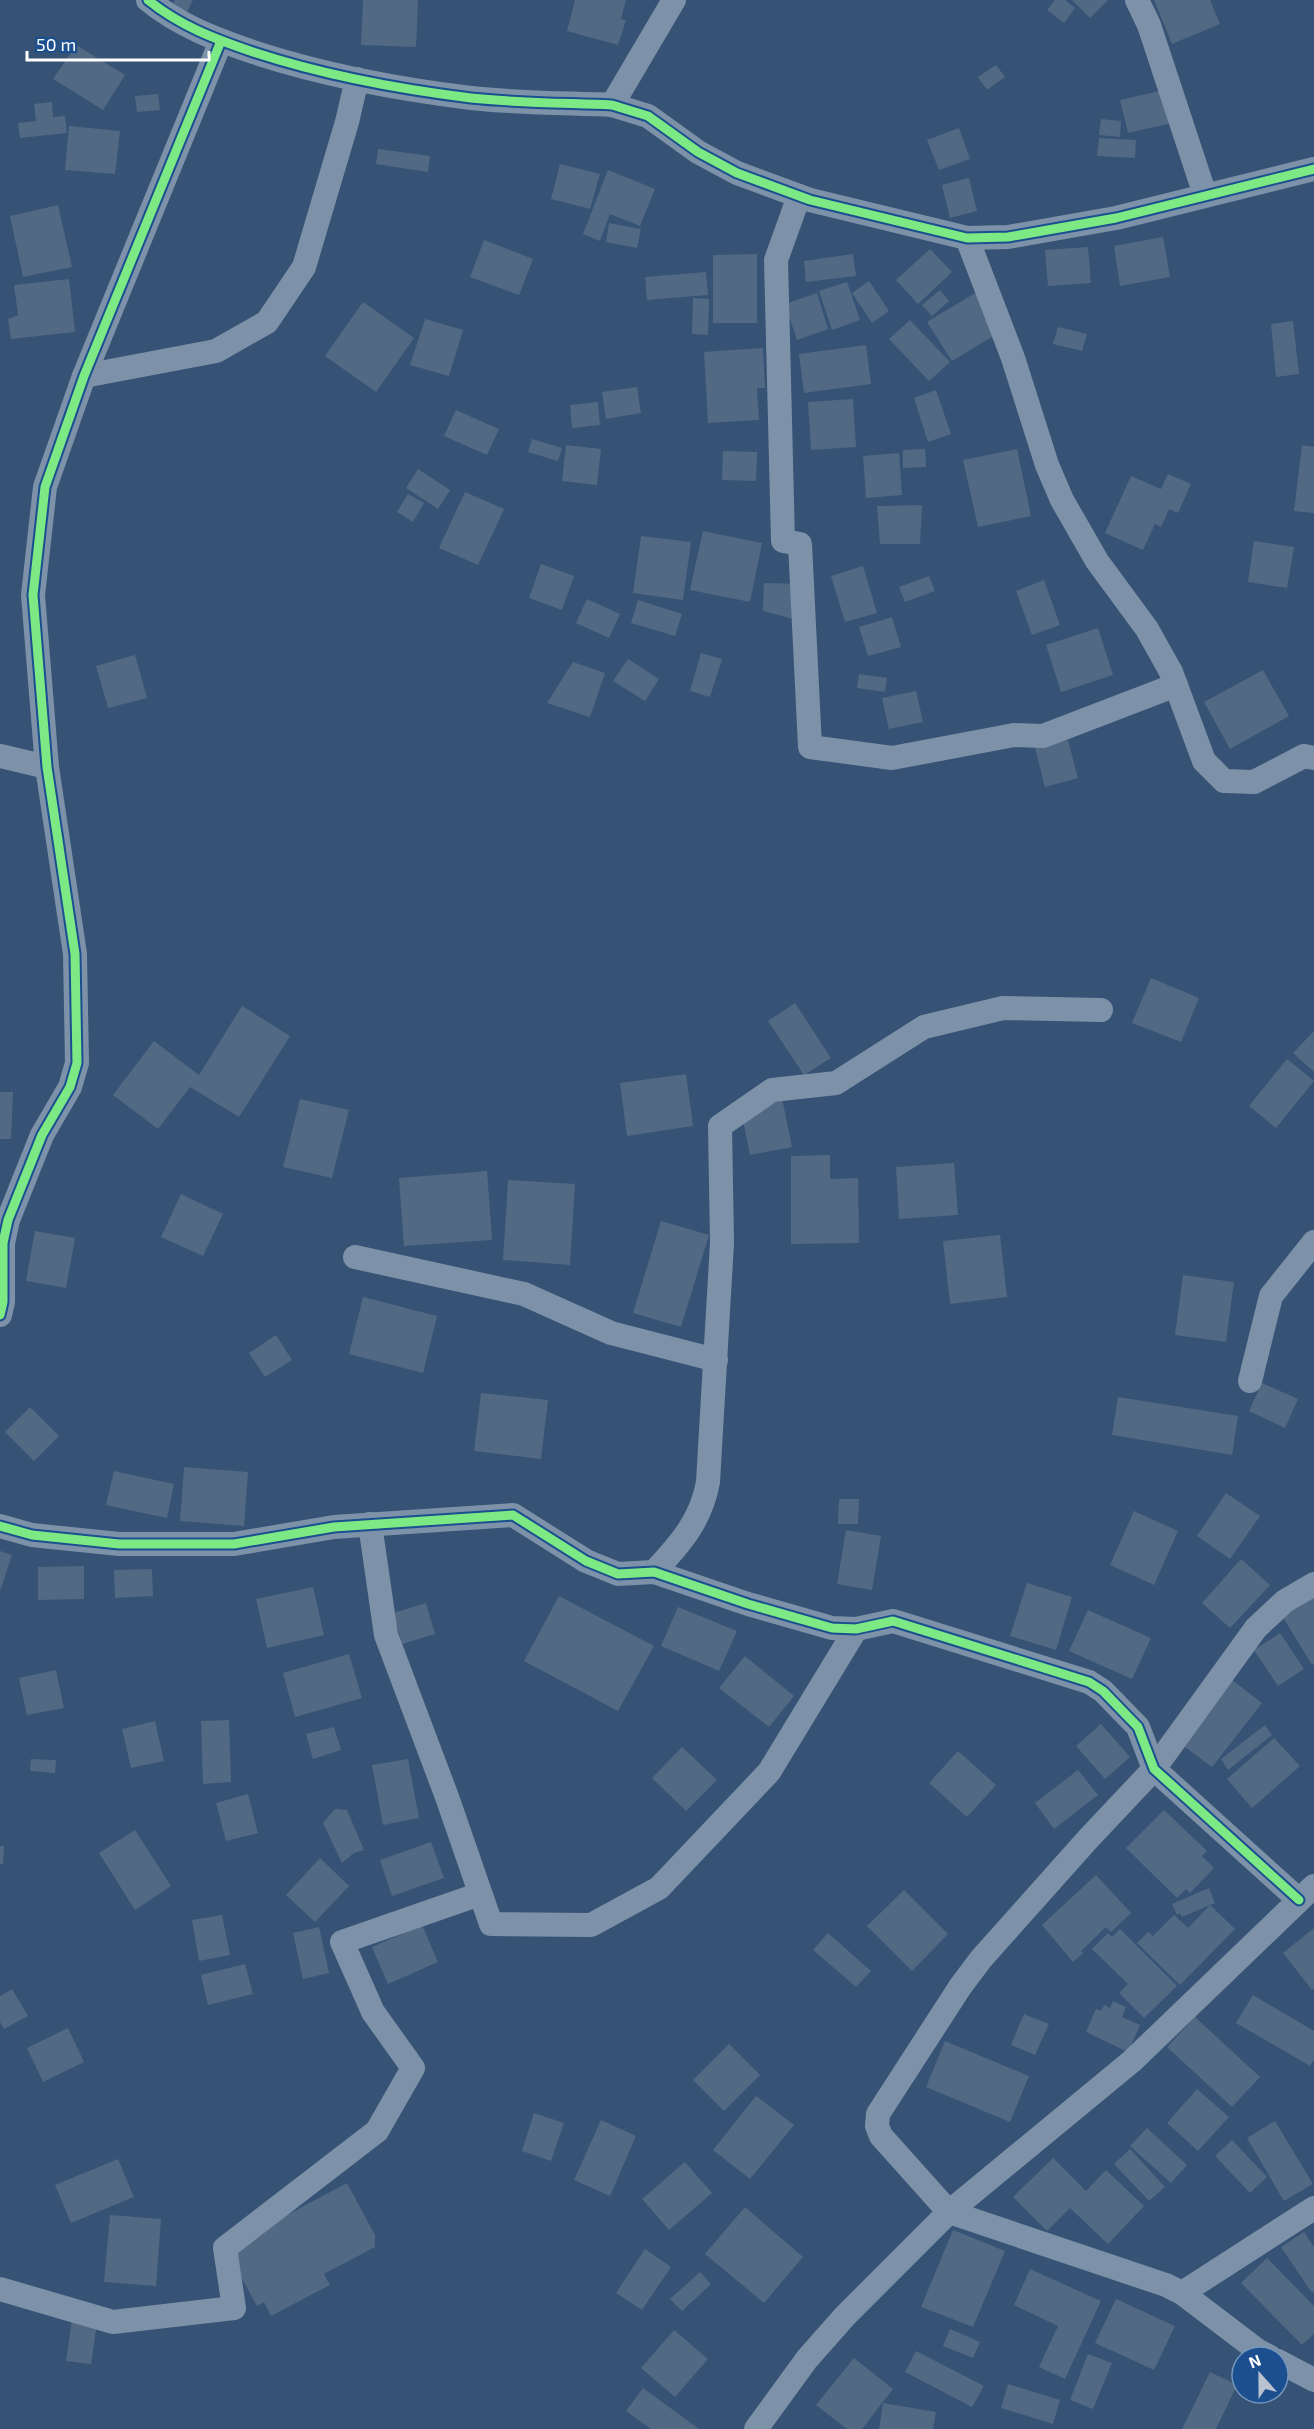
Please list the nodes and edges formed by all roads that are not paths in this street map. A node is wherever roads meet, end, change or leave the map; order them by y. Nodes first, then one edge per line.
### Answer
1 (148, 0) edge
2 (674, 0) edge
3 (1137, 0) edge
4 (221, 41) junction
5 (357, 79) junction
6 (612, 105) junction
7 (1314, 169) edge
8 (1205, 195) junction
9 (799, 196) junction
10 (967, 238) junction
11 (84, 376) junction
12 (1176, 685) junction
13 (0, 756) edge
14 (1314, 758) edge
15 (47, 767) junction
16 (1101, 1010) dead end
17 (1314, 1242) edge
18 (355, 1257) dead end
19 (0, 1315) edge
20 (716, 1360) junction
21 (1250, 1381) dead end
22 (370, 1524) junction
23 (0, 1526) edge
24 (654, 1572) junction
25 (1314, 1584) edge
26 (856, 1629) junction
27 (1154, 1769) junction
28 (1306, 1893) edge
29 (480, 1894) junction
30 (1314, 2208) edge
31 (950, 2212) junction
32 (0, 2289) edge
33 (1182, 2293) junction
34 (1250, 2345) edge
35 (1290, 2367) edge
36 (1314, 2380) edge
37 (756, 2429) edge

1 - 4 street
2 - 6 street
3 - 8 street
4 - 5 street
4 - 11 street
5 - 6 street
5 - 11 street
6 - 9 street
7 - 8 street
8 - 10 street
9 - 10 street
9 - 12 street
10 - 12 street
11 - 15 street
12 - 14 street
13 - 15 street
15 - 19 street
16 - 20 street
17 - 21 street
18 - 20 street
20 - 24 street
22 - 23 street
22 - 24 street
22 - 29 street
24 - 26 street
25 - 27 street
26 - 27 street
26 - 29 street
27 - 28 street
27 - 31 street
28 - 31 street
29 - 32 street
30 - 33 street
31 - 33 street
31 - 37 street
33 - 34 street
35 - 36 street

